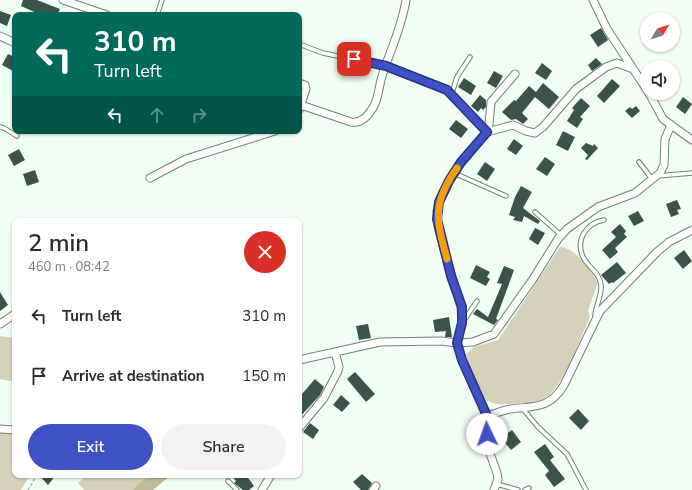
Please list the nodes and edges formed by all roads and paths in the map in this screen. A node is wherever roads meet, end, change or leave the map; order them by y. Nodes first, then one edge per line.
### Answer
1 (162, 0) edge
2 (406, 0) edge
3 (592, 0) edge
4 (67, 1) edge
5 (98, 12) edge
6 (158, 12) edge
7 (0, 36) edge
8 (12, 42) edge
9 (302, 45) edge
10 (470, 57) dead end
11 (386, 66) junction
12 (633, 69) junction
13 (515, 74) dead end
14 (640, 80) edge
15 (302, 85) edge
16 (452, 93) junction
17 (653, 100) edge
18 (302, 101) edge
19 (302, 109) edge
20 (671, 126) junction
21 (0, 127) edge
22 (487, 132) junction
23 (12, 133) edge
24 (14, 134) edge
25 (265, 134) edge
26 (17, 136) dead end
27 (692, 140) edge
28 (639, 162) dead end
29 (454, 172) junction
30 (692, 173) edge
31 (150, 178) dead end
32 (654, 178) junction
33 (506, 196) dead end
34 (535, 212) dead end
35 (604, 220) dead end
36 (692, 230) edge
37 (561, 235) junction
38 (477, 301) dead end
39 (12, 316) edge
40 (596, 317) junction
41 (462, 323) junction
42 (0, 324) edge
43 (457, 343) junction
44 (335, 352) junction
45 (302, 359) edge
46 (523, 409) junction
47 (487, 416) junction
48 (302, 424) edge
49 (0, 429) edge
50 (12, 430) edge
51 (35, 478) edge
52 (269, 478) edge
53 (228, 481) dead end
54 (495, 487) edge
55 (529, 488) dead end
56 (28, 490) edge
57 (236, 490) edge
58 (262, 490) edge
59 (518, 490) edge
60 (525, 490) edge
61 (586, 490) edge

1 - 6 lane
2 - 11 street
3 - 12 street
4 - 5 street
7 - 8 street
9 - 11 lane
10 - 16 lane
11 - 16 street
11 - 19 street
12 - 14 street
12 - 22 street
13 - 22 street
15 - 18 street
16 - 22 street
17 - 20 street
20 - 27 street
20 - 32 street
21 - 23 lane
22 - 29 street
24 - 26 lane
25 - 31 street
28 - 32 lane
29 - 33 lane
29 - 41 street
30 - 32 lane
32 - 37 street
34 - 37 lane
35 - 40 lane
36 - 40 street
37 - 43 street
38 - 41 lane
39 - 42 street
40 - 46 street
41 - 43 street
43 - 44 street
43 - 47 street
44 - 45 street
44 - 48 street
46 - 47 street
46 - 61 lane
47 - 54 street
49 - 50 street
51 - 56 path
52 - 58 street
53 - 57 lane
54 - 59 lane
55 - 60 lane

